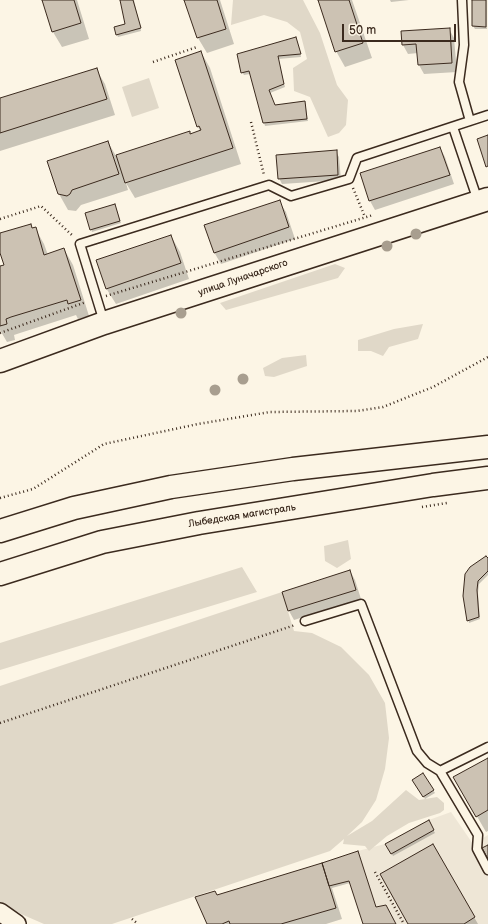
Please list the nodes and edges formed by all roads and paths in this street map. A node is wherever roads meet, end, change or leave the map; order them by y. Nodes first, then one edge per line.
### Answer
1 (462, 0) edge
2 (197, 47) dead end
3 (153, 62) dead end
4 (488, 116) edge
5 (470, 121) junction
6 (251, 122) dead end
7 (453, 127) junction
8 (349, 179) junction
9 (269, 185) junction
10 (483, 200) edge
11 (380, 213) dead end
12 (365, 218) junction
13 (0, 219) edge
14 (80, 244) junction
15 (97, 298) junction
16 (104, 323) junction
17 (0, 334) edge
18 (488, 357) edge
19 (0, 361) edge
20 (488, 447) edge
21 (488, 478) edge
22 (0, 498) edge
23 (449, 503) dead end
24 (418, 508) dead end
25 (0, 531) edge
26 (0, 574) edge
27 (305, 621) joint
28 (0, 723) edge
29 (488, 746) edge
30 (440, 771) junction
31 (488, 870) edge
32 (375, 872) dead end
33 (0, 912) edge
34 (132, 919) dead end
35 (17, 924) edge
36 (138, 924) edge
37 (404, 924) edge

1 - 5 lane
2 - 3 path
4 - 5 lane
5 - 7 lane
6 - 9 path
7 - 8 lane
7 - 10 lane
8 - 9 lane
8 - 12 path
9 - 14 lane
10 - 16 main road, улица Луначарского
11 - 12 path
12 - 15 path
13 - 14 path
14 - 15 lane
15 - 16 lane
15 - 17 path
16 - 19 main road, улица Луначарского
18 - 22 path
20 - 25 main road
21 - 26 main road, Лыбедская магистраль
23 - 24 path
27 - 28 path
27 - 30 lane
29 - 30 lane
30 - 31 lane
32 - 37 path
33 - 35 street
34 - 36 path

